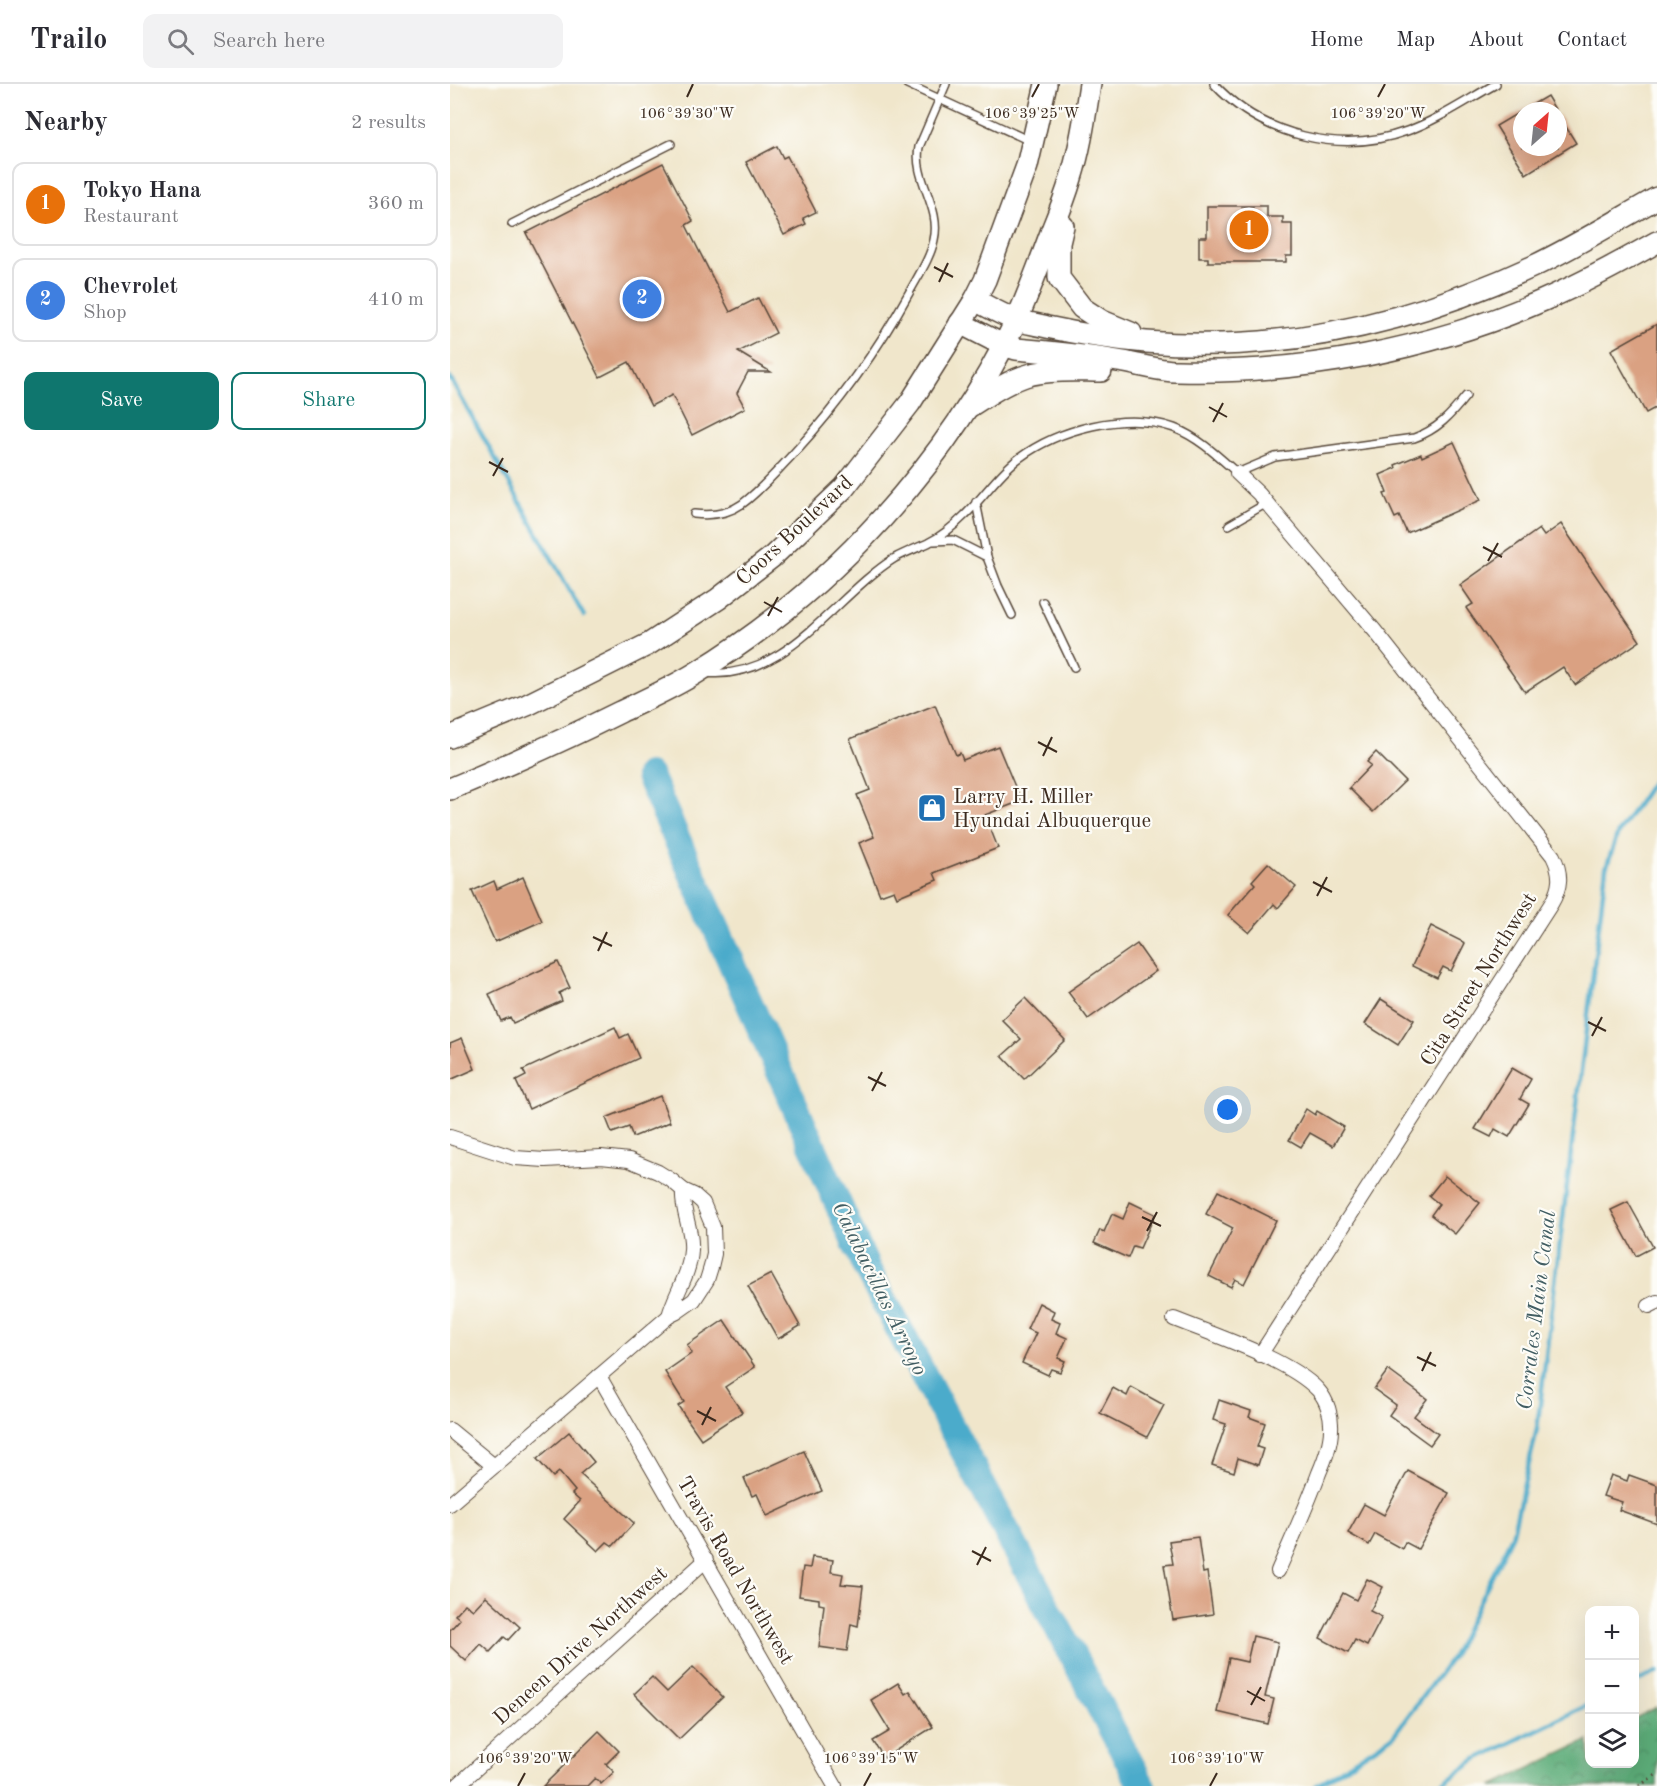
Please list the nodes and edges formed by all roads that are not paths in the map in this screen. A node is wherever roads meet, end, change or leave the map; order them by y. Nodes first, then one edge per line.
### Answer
1 (907, 84) edge
2 (946, 84) edge
3 (1046, 84) edge
4 (1090, 84) edge
5 (1214, 84) edge
6 (1496, 84) edge
7 (940, 99) junction
8 (1033, 143) junction
9 (670, 144) dead end
10 (1071, 178) junction
11 (1657, 198) edge
12 (512, 224) dead end
13 (1657, 242) edge
14 (975, 300) junction
15 (1016, 320) junction
16 (960, 323) junction
17 (1153, 342) junction
18 (1003, 345) junction
19 (1175, 371) junction
20 (1466, 396) dead end
21 (967, 408) junction
22 (1237, 473) junction
23 (976, 502) junction
24 (1267, 503) junction
25 (694, 514) dead end
26 (1229, 525) dead end
27 (931, 541) junction
28 (987, 557) junction
29 (1043, 602) dead end
30 (1012, 615) dead end
31 (1074, 667) dead end
32 (698, 672) junction
33 (450, 737) edge
34 (450, 789) edge
35 (450, 1137) edge
36 (683, 1190) junction
37 (669, 1316) junction
38 (1174, 1319) dead end
39 (1260, 1355) junction
40 (599, 1376) junction
41 (450, 1430) edge
42 (494, 1466) junction
43 (450, 1504) edge
44 (706, 1560) junction
45 (1278, 1571) dead end
46 (457, 1786) edge
47 (835, 1786) edge

1 - 7 lane
2 - 7 lane
3 - 8 main road, Coors Boulevard
4 - 10 main road
5 - 6 lane
7 - 8 lane
7 - 25 lane
8 - 14 main road, Coors Boulevard
9 - 12 lane
10 - 15 main road
10 - 17 main road
11 - 17 main road
13 - 19 main road
14 - 15 main road
14 - 16 main road, Coors Boulevard
15 - 17 main road
15 - 18 main road
16 - 18 main road
16 - 33 main road, Coors Boulevard
18 - 19 main road
18 - 21 main road
19 - 21 main road
20 - 22 lane
21 - 32 main road
22 - 23 lane
22 - 24 street, Cita Street Northwest
23 - 27 lane
23 - 28 lane
24 - 26 lane
24 - 39 street, Cita Street Northwest
27 - 28 lane
27 - 32 lane
28 - 30 lane
29 - 31 lane
32 - 34 main road
35 - 36 street
36 - 37 street
36 - 37 street
37 - 40 street
38 - 39 street
39 - 45 street
40 - 42 street
40 - 44 street, Travis Road Northwest
41 - 42 street
42 - 43 street
44 - 46 street, Deneen Drive Northwest
44 - 47 street, Travis Road Northwest

